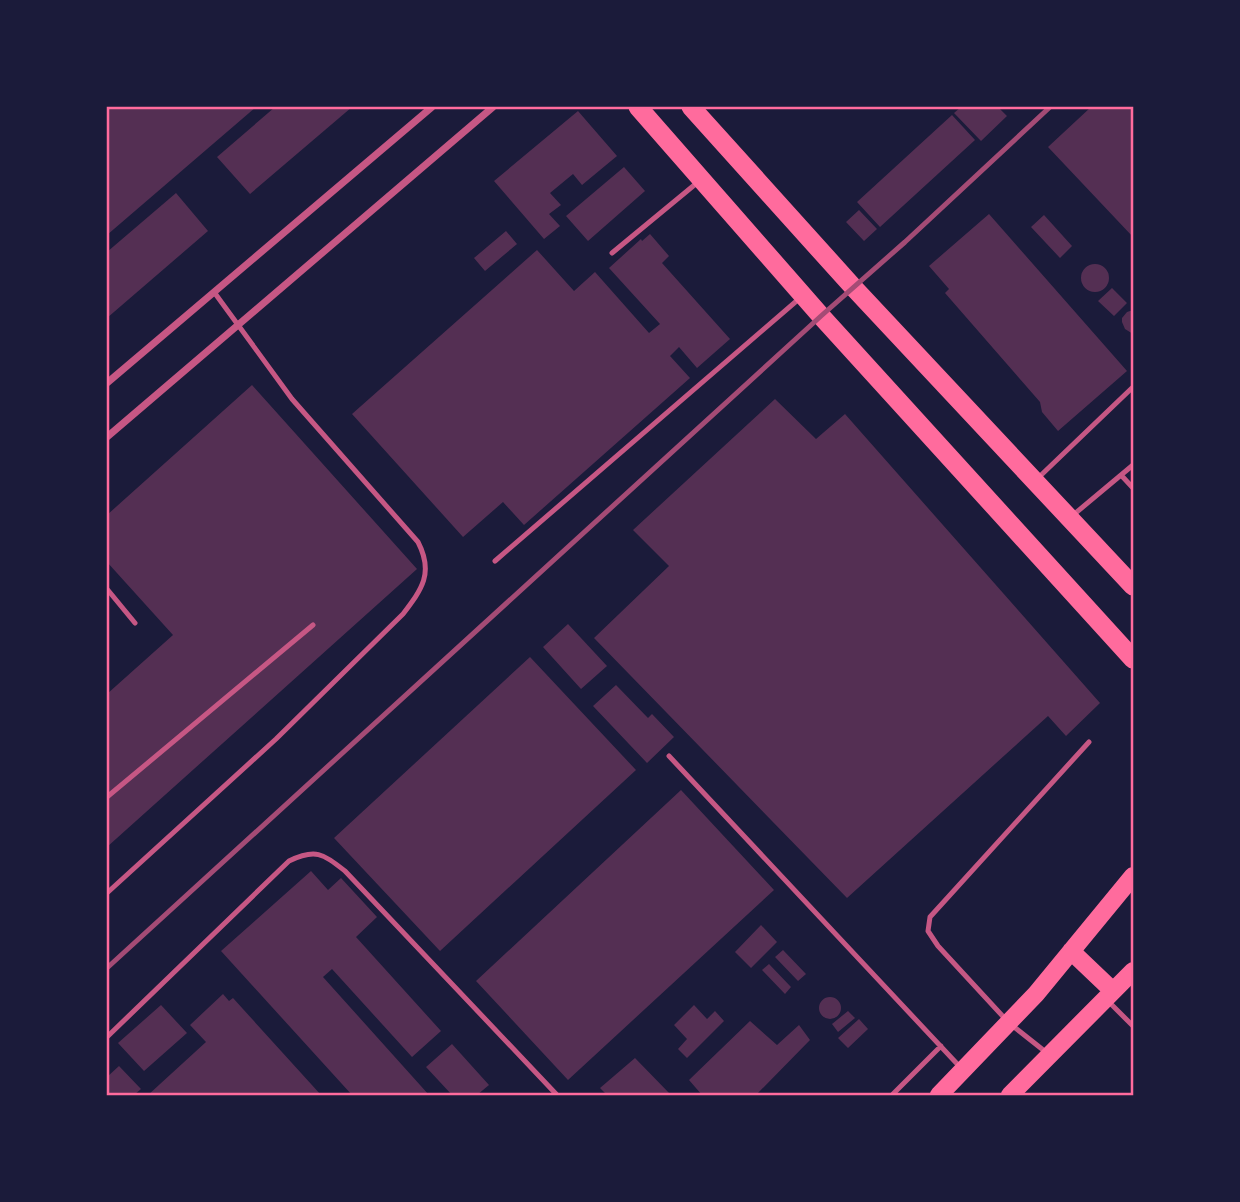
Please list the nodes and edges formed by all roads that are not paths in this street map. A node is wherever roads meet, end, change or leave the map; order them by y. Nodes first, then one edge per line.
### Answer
1 (432, 107) edge
2 (493, 107) edge
3 (638, 107) edge
4 (691, 107) edge
5 (702, 179) junction
6 (612, 253) dead end
7 (214, 292) junction
8 (804, 295) junction
9 (237, 325) junction
10 (107, 383) edge
11 (1133, 387) edge
12 (107, 437) edge
13 (1133, 465) edge
14 (1121, 475) junction
15 (1035, 481) junction
16 (1133, 488) edge
17 (1069, 518) junction
18 (495, 561) dead end
19 (1133, 586) edge
20 (107, 589) edge
21 (135, 623) dead end
22 (313, 625) dead end
23 (1133, 660) edge
24 (1089, 742) dead end
25 (669, 756) dead end
26 (107, 797) edge
27 (1133, 876) edge
28 (107, 894) edge
29 (1071, 951) junction
30 (1133, 971) edge
31 (1109, 995) junction
32 (1009, 1023) junction
33 (1133, 1026) edge
34 (107, 1037) edge
35 (941, 1046) junction
36 (1049, 1055) junction
37 (963, 1070) junction
38 (557, 1095) edge
39 (892, 1095) edge
40 (939, 1095) edge
41 (1010, 1095) edge

1 - 7 street
2 - 9 street
3 - 5 highway
4 - 15 highway
5 - 6 lane
5 - 8 highway
7 - 9 lane
7 - 10 street
8 - 18 lane
8 - 23 highway
9 - 12 street
9 - 28 lane
11 - 15 lane
13 - 14 lane
14 - 16 lane
14 - 17 lane
15 - 17 highway
17 - 19 highway
20 - 21 lane
22 - 26 lane
24 - 32 lane
25 - 35 lane
27 - 29 main road
29 - 31 main road
29 - 32 main road
30 - 31 main road
31 - 33 lane
31 - 36 main road
32 - 36 lane
32 - 37 main road
34 - 38 lane
35 - 37 lane
35 - 39 lane
36 - 41 main road
37 - 40 main road

